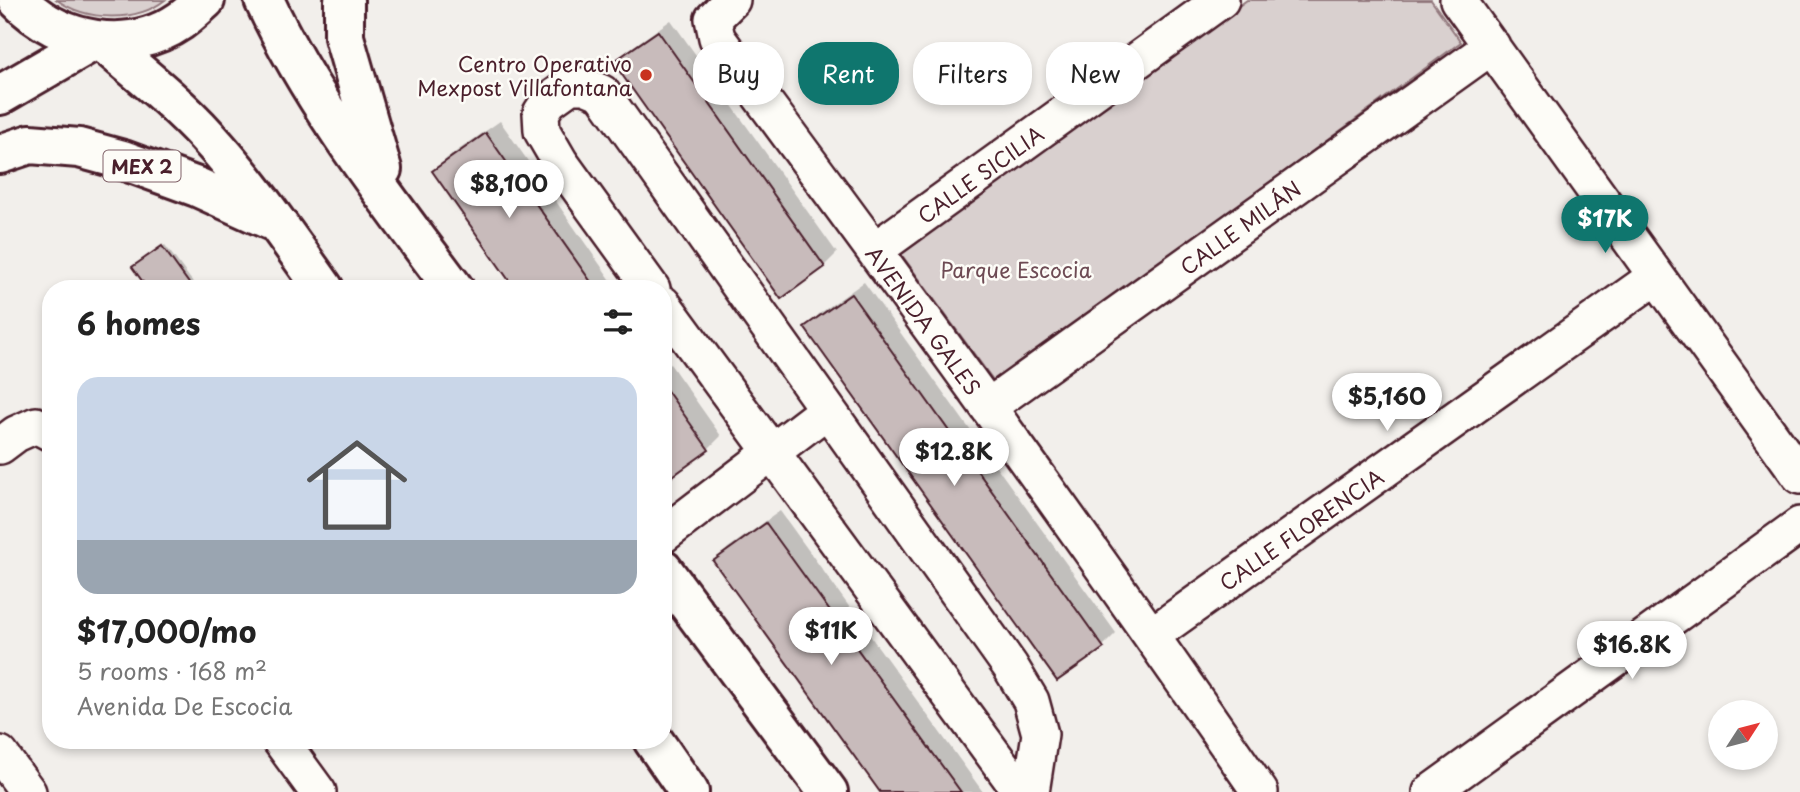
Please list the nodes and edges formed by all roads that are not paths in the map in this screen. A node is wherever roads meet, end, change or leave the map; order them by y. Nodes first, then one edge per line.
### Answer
1 (18, 0) edge
2 (205, 0) edge
3 (264, 0) edge
4 (344, 0) edge
5 (1221, 0) edge
6 (1458, 0) edge
7 (722, 9) edge
8 (99, 42) junction
9 (1492, 46) junction
10 (0, 96) edge
11 (0, 154) edge
12 (394, 208) junction
13 (276, 223) junction
14 (875, 250) junction
15 (1656, 277) junction
16 (317, 280) edge
17 (447, 280) edge
18 (645, 280) edge
19 (672, 316) edge
20 (988, 407) junction
21 (827, 410) junction
22 (42, 429) edge
23 (0, 446) edge
24 (772, 453) junction
25 (1800, 476) edge
26 (1800, 525) edge
27 (672, 528) edge
28 (672, 582) edge
29 (1152, 635) junction
30 (287, 749) edge
31 (659, 749) edge
32 (0, 754) edge
33 (1034, 777) edge
34 (28, 792) edge
35 (318, 792) edge
36 (689, 792) edge
37 (828, 792) edge
38 (1021, 792) edge
39 (1060, 792) edge
40 (1260, 792) edge
41 (1432, 792) edge

1 - 8 main road
2 - 8 main road
3 - 12 main road
4 - 12 main road
5 - 14 street, CALLE SICILIA
6 - 9 street
7 - 14 street, AVENIDA GALES
8 - 10 main road
8 - 13 main road
9 - 15 street
9 - 20 street, CALLE MILÁN
11 - 13 main road, MEX 2
12 - 17 main road
13 - 16 main road, MEX 2
14 - 20 street, AVENIDA GALES
15 - 25 street
15 - 29 street, CALLE FLORENCIA
18 - 21 street
19 - 24 street
20 - 29 street, AVENIDA GALES
21 - 24 street
21 - 33 street
22 - 23 street
24 - 27 street
24 - 38 street
26 - 41 street
28 - 37 main road
29 - 40 street, AVENIDA GALES
30 - 35 street
31 - 36 main road
32 - 34 street
33 - 39 street

